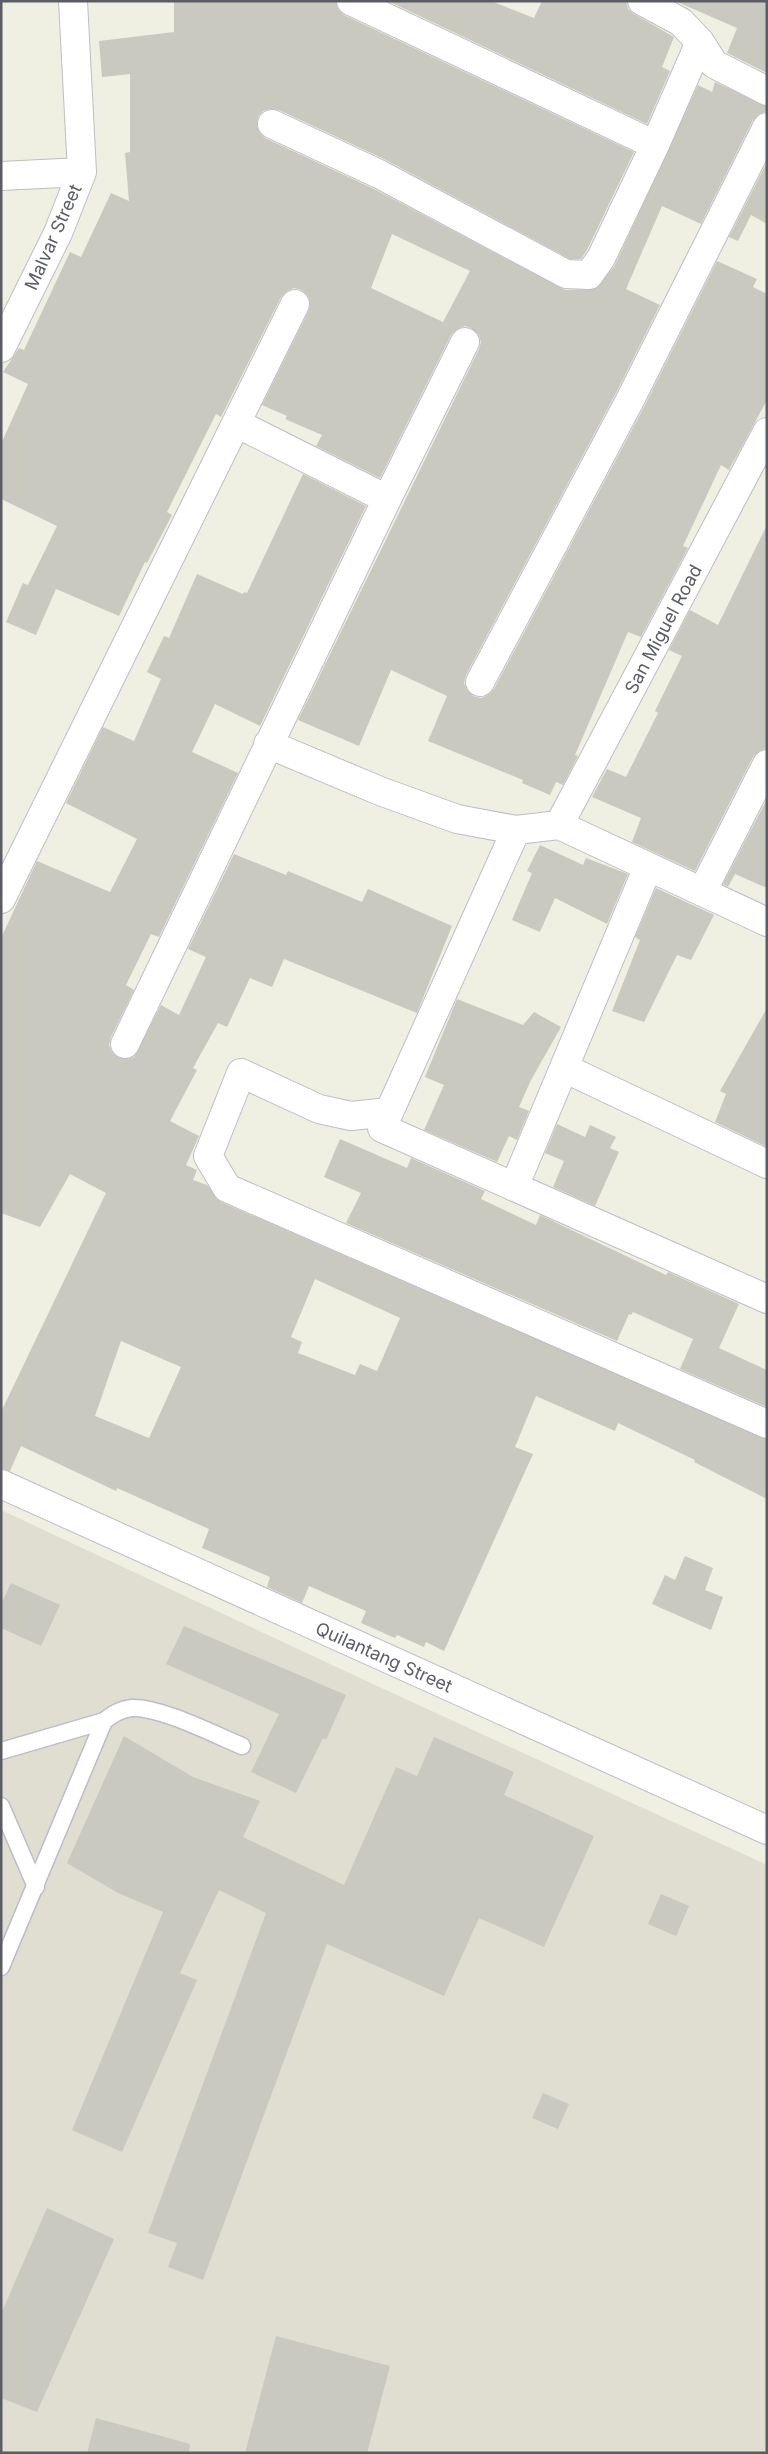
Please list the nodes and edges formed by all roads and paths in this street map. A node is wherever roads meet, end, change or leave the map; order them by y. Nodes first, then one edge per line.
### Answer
1 (73, 1) edge
2 (351, 1) edge
3 (642, 1) edge
4 (700, 42) junction
5 (767, 91) edge
6 (272, 124) dead end
7 (767, 127) edge
8 (656, 145) junction
9 (82, 172) junction
10 (1, 176) edge
11 (295, 304) dead end
12 (465, 342) dead end
13 (1, 348) edge
14 (236, 423) junction
15 (767, 432) edge
16 (388, 498) junction
17 (480, 682) dead end
18 (268, 744) junction
19 (767, 764) edge
20 (559, 825) junction
21 (516, 830) junction
22 (648, 867) junction
23 (702, 892) junction
24 (1, 899) edge
25 (767, 922) edge
26 (125, 1044) dead end
27 (564, 1068) junction
28 (389, 1112) junction
29 (767, 1164) edge
30 (514, 1186) junction
31 (767, 1299) edge
32 (767, 1424) edge
33 (1, 1484) edge
34 (104, 1721) junction
35 (242, 1746) dead end
36 (1, 1751) edge
37 (1, 1806) edge
38 (767, 1830) edge
39 (36, 1887) junction
40 (1, 1968) edge

1 - 9 street, Malvar Street
2 - 8 street
3 - 4 street
4 - 5 street
4 - 8 street
6 - 8 street
7 - 17 street
9 - 10 street
9 - 13 street, Malvar Street
11 - 14 street
12 - 16 street
14 - 16 street
14 - 24 street
15 - 20 street, San Miguel Road
16 - 18 street
18 - 21 street
18 - 26 street
19 - 23 street
20 - 21 street
20 - 22 street
21 - 28 street
22 - 23 street
22 - 27 street
23 - 25 street
27 - 29 street
27 - 30 street
28 - 30 street
28 - 32 street
30 - 31 street
33 - 38 street, Quilantang Street
34 - 35 lane
34 - 36 lane
34 - 39 lane
37 - 39 lane
39 - 40 lane

